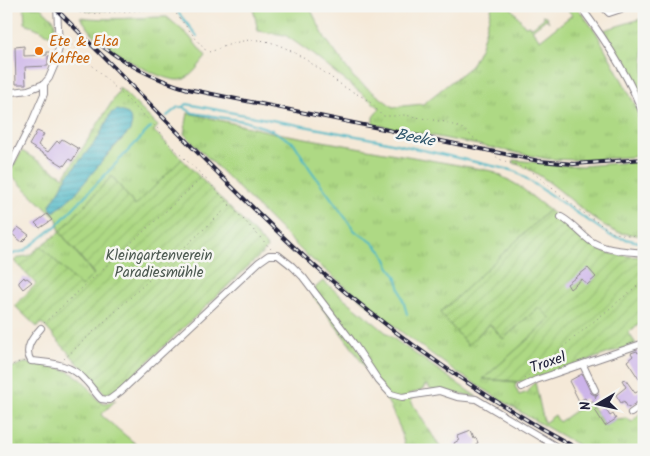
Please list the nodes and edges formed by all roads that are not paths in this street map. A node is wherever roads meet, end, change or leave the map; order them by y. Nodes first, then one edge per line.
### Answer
1 (57, 6) edge
2 (590, 6) edge
3 (602, 6) edge
4 (630, 6) edge
5 (582, 9) edge
6 (44, 84) junction
7 (6, 93) edge
8 (644, 116) edge
9 (6, 174) edge
10 (561, 217) dead end
11 (644, 253) edge
12 (40, 328) road end
13 (644, 343) edge
14 (583, 365) junction
15 (522, 387) road end
16 (595, 390) dead end
17 (644, 404) edge
18 (631, 413) dead end
19 (562, 450) edge

1 - 6 street
2 - 5 street
3 - 4 street
5 - 8 street
6 - 7 street
6 - 9 street
10 - 11 street
12 - 19 street
13 - 14 street, Troxel
14 - 15 street, Troxel
14 - 16 street, Troxel
17 - 18 street

